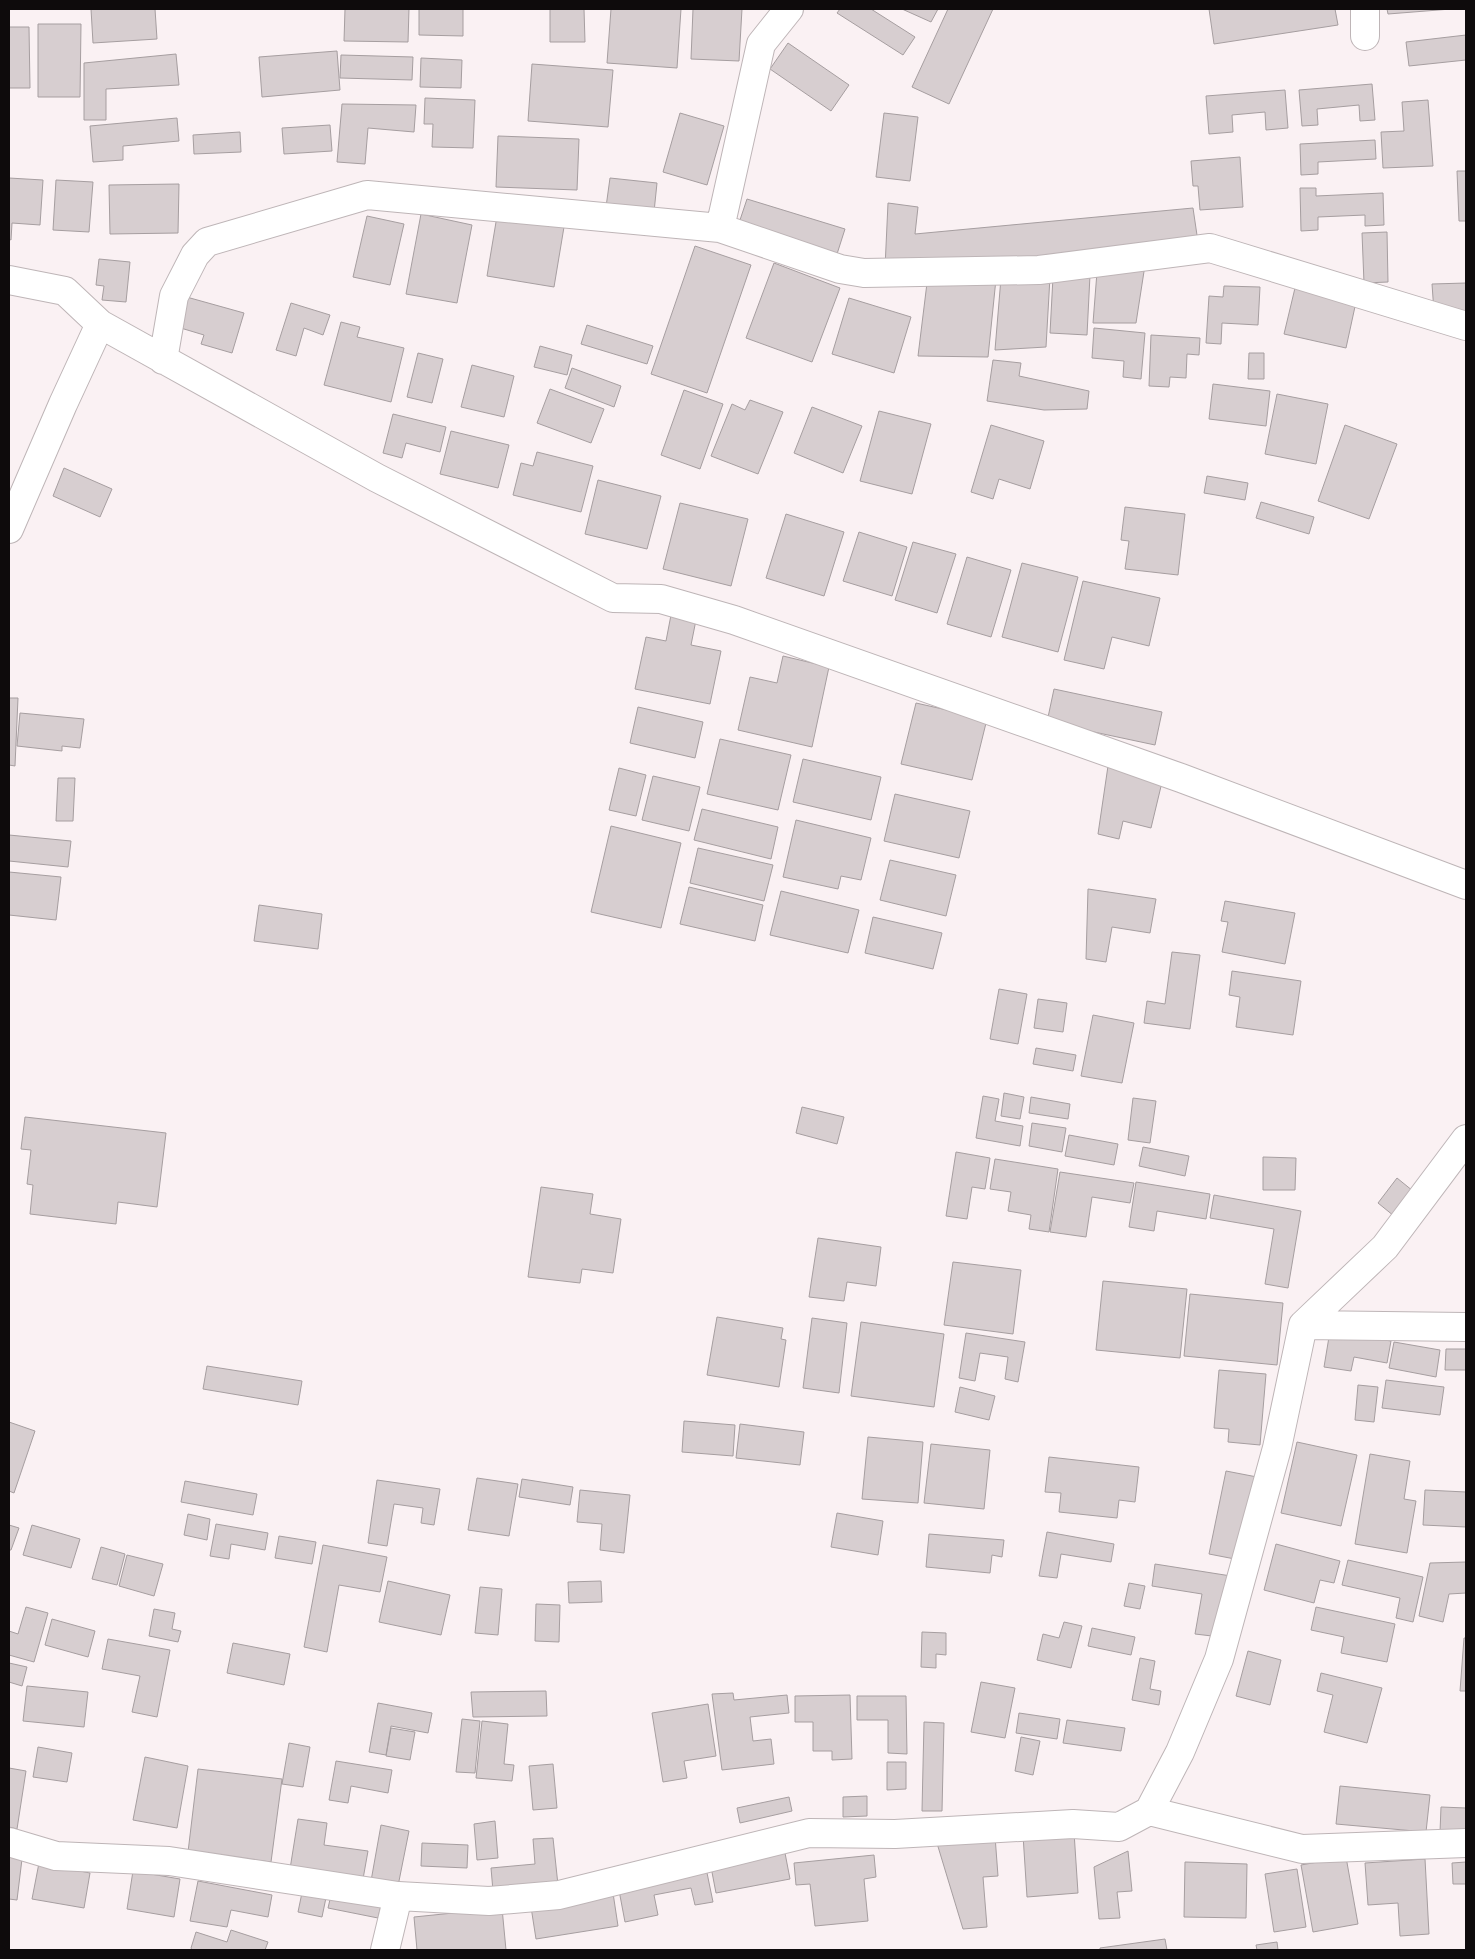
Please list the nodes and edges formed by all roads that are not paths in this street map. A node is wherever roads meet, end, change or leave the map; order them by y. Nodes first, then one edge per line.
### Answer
1 (789, 9) edge
2 (1365, 9) edge
3 (1365, 36) dead end
4 (720, 228) junction
5 (9, 280) edge
6 (100, 324) junction
7 (1466, 326) edge
8 (163, 360) junction
9 (9, 529) edge
10 (1466, 885) edge
11 (1466, 1139) edge
12 (1303, 1325) junction
13 (1466, 1327) edge
14 (1150, 1811) junction
15 (9, 1842) edge
16 (1466, 1843) edge
17 (398, 1896) junction
18 (385, 1950) edge

1 - 4 street
2 - 3 street
4 - 7 street
4 - 8 street
5 - 6 street
6 - 8 street
6 - 9 street
8 - 10 street
11 - 12 street
12 - 13 street
12 - 14 street
14 - 16 street
14 - 17 street
15 - 17 street
17 - 18 street

